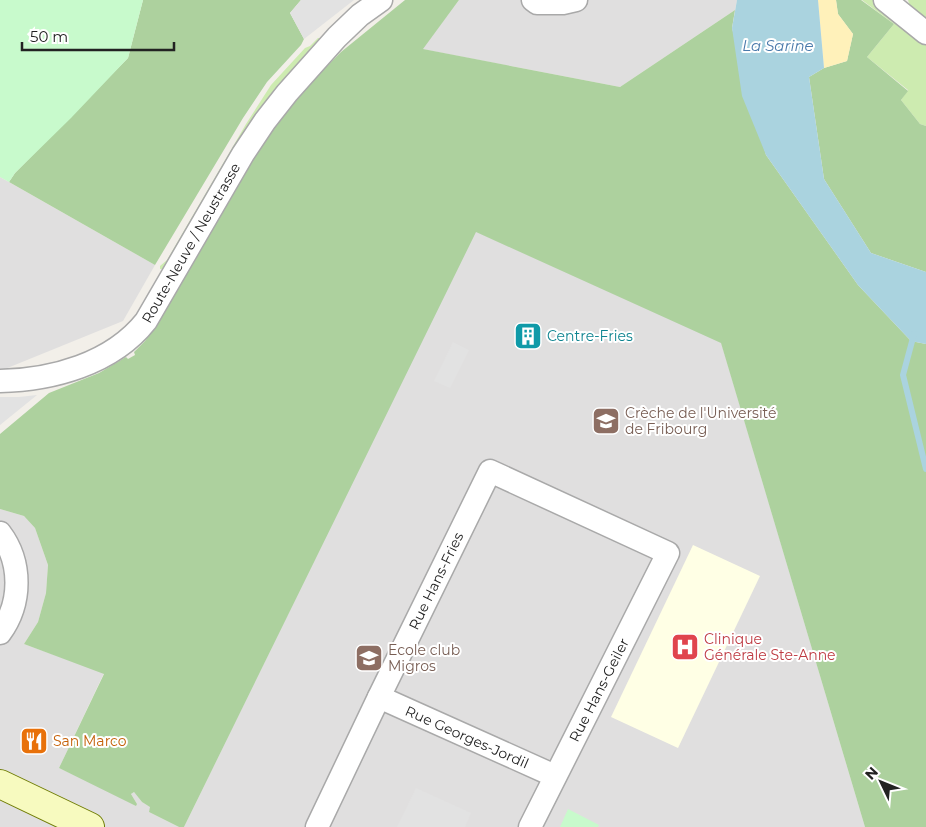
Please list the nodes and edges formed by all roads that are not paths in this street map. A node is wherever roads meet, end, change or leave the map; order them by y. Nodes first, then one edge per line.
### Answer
1 (381, 0) edge
2 (534, 0) edge
3 (576, 0) edge
4 (885, 0) edge
5 (926, 33) edge
6 (0, 381) edge
7 (490, 471) joint
8 (0, 533) edge
9 (0, 633) edge
10 (378, 697) junction
11 (555, 776) junction
12 (0, 784) edge
13 (90, 827) edge
14 (317, 827) edge
15 (530, 827) edge

1 - 6 street, Route-Neuve / Neustrasse
2 - 3 street
4 - 5 street
7 - 10 street, Rue Hans-Fries
7 - 11 street, Rue Hans-Geiler
8 - 9 street
10 - 11 street, Rue Georges-Jordil
10 - 14 street, Rue Hans-Fries
11 - 15 street, Rue Hans-Geiler
12 - 13 main road

